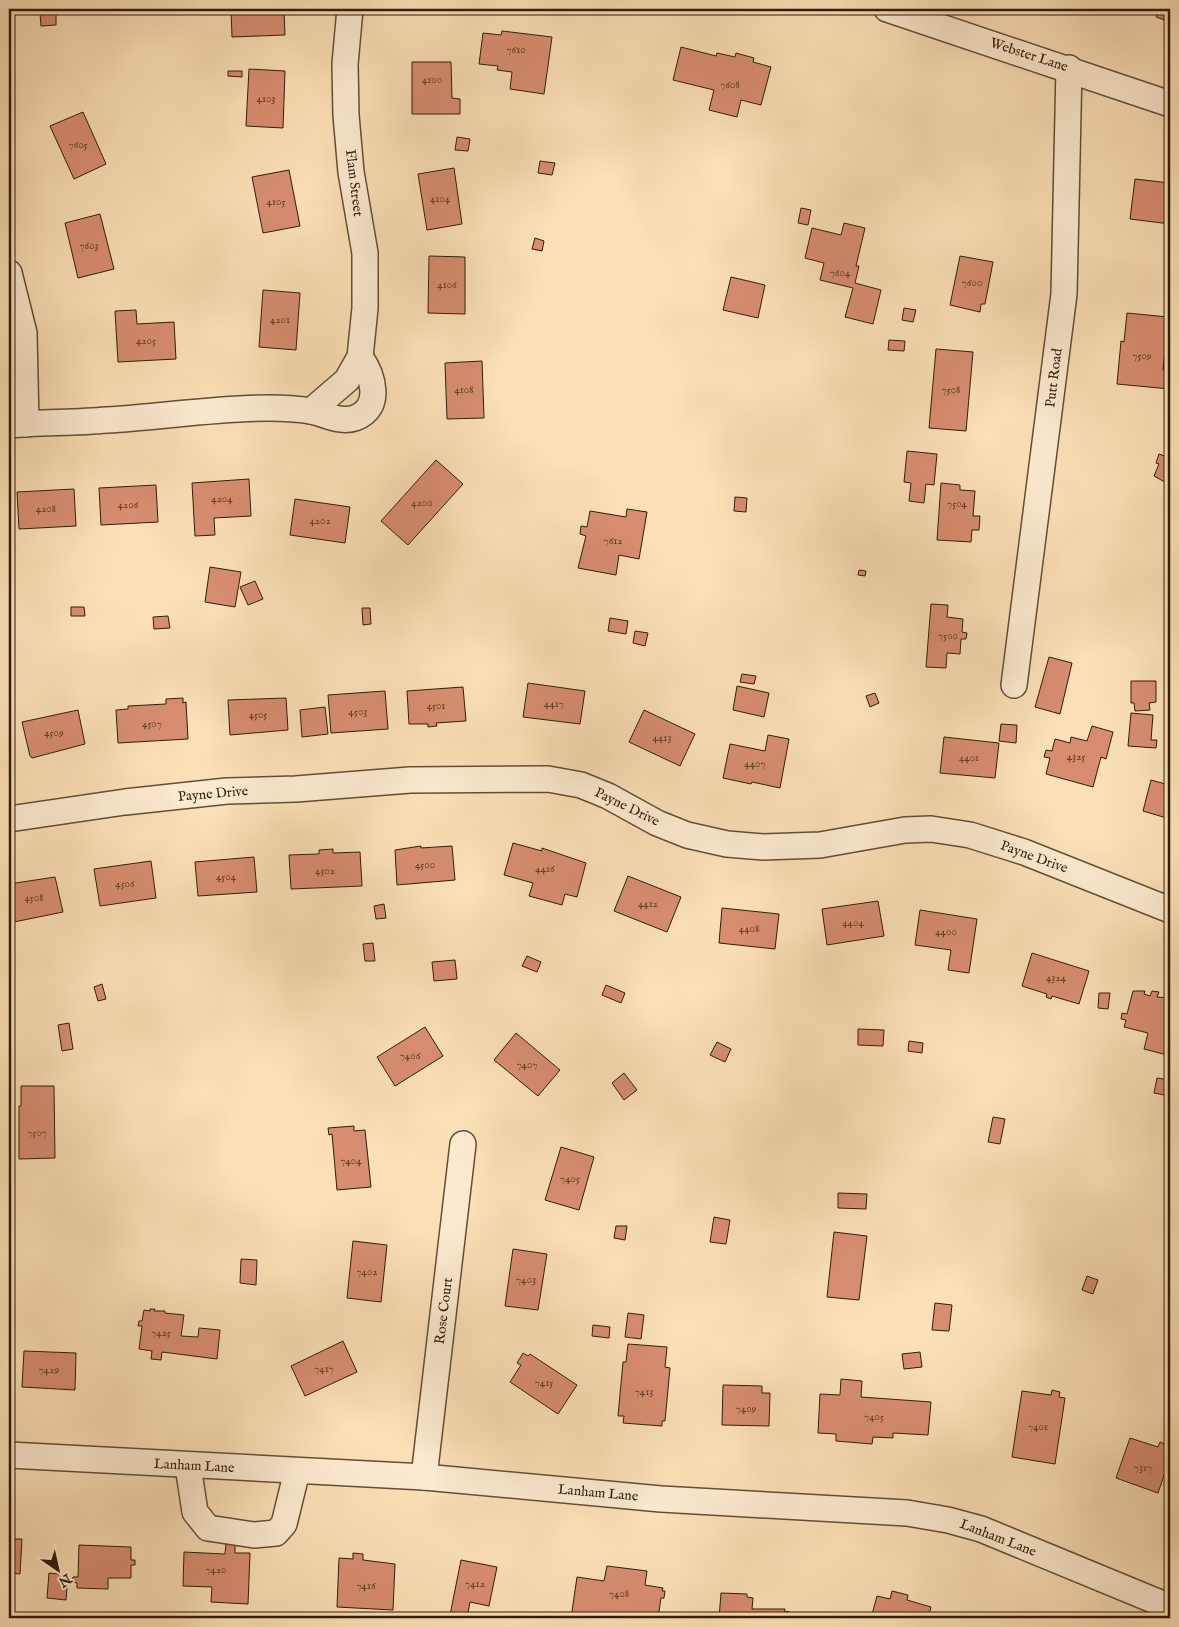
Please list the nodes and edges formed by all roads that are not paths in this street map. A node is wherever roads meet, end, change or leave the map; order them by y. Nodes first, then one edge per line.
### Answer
1 (350, 9) edge
2 (887, 9) edge
3 (1069, 68) junction
4 (1170, 104) edge
5 (9, 273) edge
6 (360, 357) junction
7 (311, 411) junction
8 (18, 424) edge
9 (1014, 685) dead end
10 (9, 819) edge
11 (1170, 910) edge
12 (464, 1144) dead end
13 (9, 1455) edge
14 (188, 1466) junction
15 (297, 1471) junction
16 (424, 1477) junction
17 (1170, 1608) edge

1 - 6 street, Flam Street
2 - 3 street, Webster Lane
3 - 4 street, Webster Lane
3 - 9 street, Putt Road
5 - 8 street
6 - 7 street, Flam Street
6 - 7 street
7 - 8 street
10 - 11 street, Payne Drive
12 - 16 street, Rose Court
13 - 14 street, Lanham Lane
14 - 15 street, Lanham Lane
14 - 15 street
15 - 16 street, Lanham Lane
16 - 17 street, Lanham Lane

